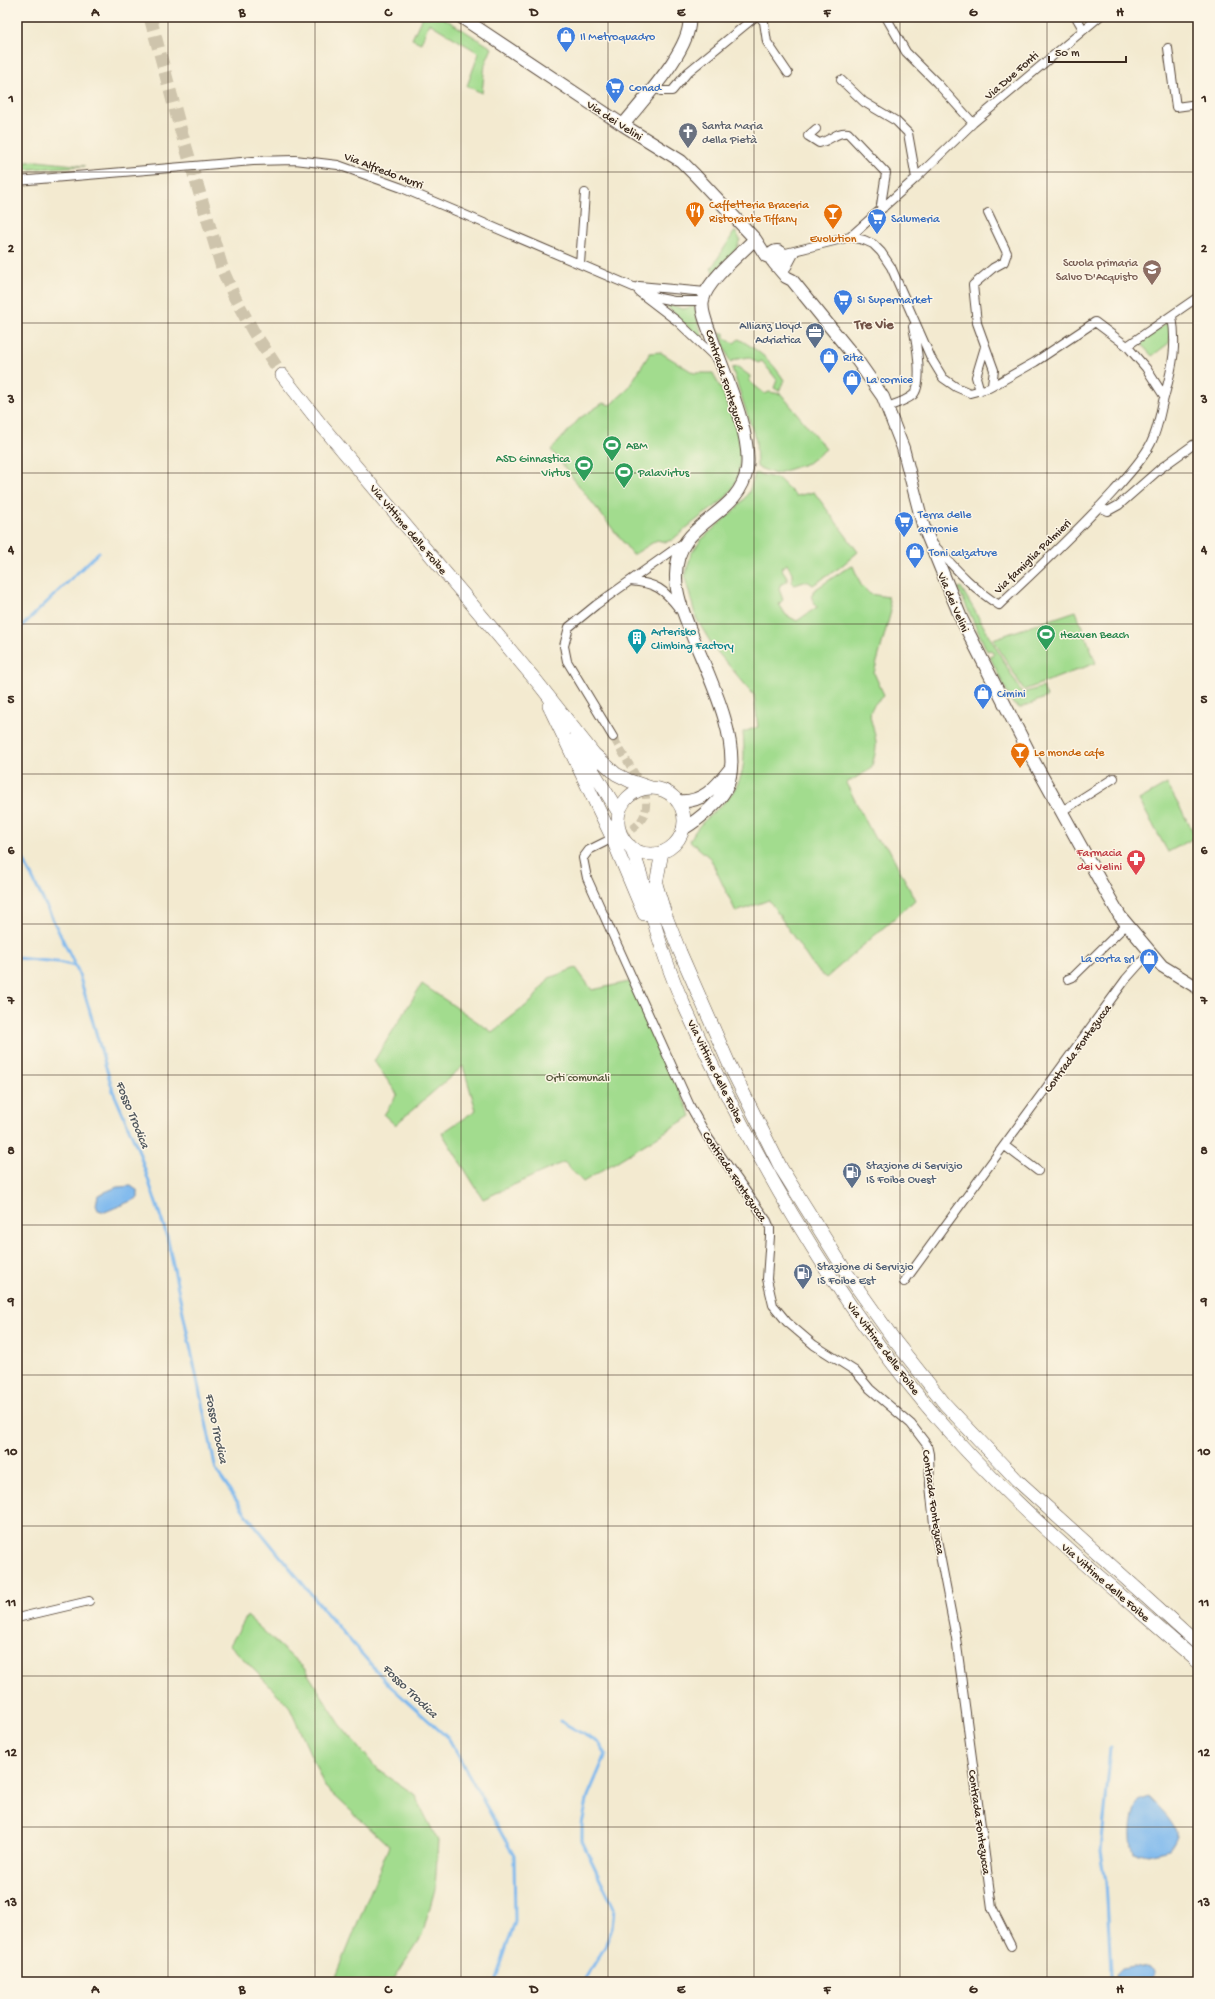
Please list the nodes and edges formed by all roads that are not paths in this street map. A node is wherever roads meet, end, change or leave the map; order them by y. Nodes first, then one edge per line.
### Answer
1 (460, 17) edge
2 (689, 17) edge
3 (755, 17) edge
4 (886, 17) edge
5 (1076, 17) edge
6 (1099, 17) edge
7 (765, 19) edge
8 (1083, 29) junction
9 (1168, 48) dead end
10 (788, 73) dead end
11 (841, 80) dead end
12 (654, 85) junction
13 (1198, 104) edge
14 (973, 123) junction
15 (623, 125) junction
16 (816, 129) dead end
17 (916, 178) junction
18 (17, 182) edge
19 (585, 193) dead end
20 (883, 208) junction
21 (988, 213) dead end
22 (850, 237) junction
23 (755, 239) junction
24 (795, 252) junction
25 (779, 258) junction
26 (580, 264) junction
27 (630, 285) junction
28 (704, 296) junction
29 (1198, 297) edge
30 (911, 314) junction
31 (1172, 316) junction
32 (1127, 346) junction
33 (985, 347) junction
34 (720, 363) junction
35 (282, 375) tunnel mouth
36 (992, 385) junction
37 (980, 391) junction
38 (1164, 396) junction
39 (887, 408) junction
40 (1198, 444) edge
41 (1099, 507) junction
42 (928, 538) junction
43 (686, 541) junction
44 (630, 581) junction
45 (684, 615) junction
46 (538, 683) junction
47 (613, 737) tunnel mouth
48 (731, 768) junction
49 (1114, 778) dead end
50 (651, 788) junction
51 (677, 800) junction
52 (1062, 811) junction
53 (619, 813) junction
54 (683, 829) junction
55 (605, 842) tunnel mouth
56 (630, 846) junction
57 (662, 852) junction
58 (1127, 924) junction
59 (1150, 952) junction
60 (1068, 979) dead end
61 (675, 985) junction
62 (1198, 988) edge
63 (1006, 1146) junction
64 (1038, 1171) dead end
65 (904, 1282) dead end
66 (89, 1601) dead end
67 (17, 1618) edge
68 (1198, 1644) edge
69 (1198, 1662) edge
70 (1011, 1946) dead end

1 - 15 street, Via dei Velini
2 - 12 street
3 - 12 street
4 - 14 street
5 - 8 street
6 - 8 street, Via Due Fonti
7 - 10 street
8 - 14 street, Via Due Fonti
9 - 13 street
11 - 17 street
12 - 15 street
14 - 17 street, Via Due Fonti
15 - 23 street, Via dei Velini
16 - 20 street
17 - 20 street, Via Due Fonti
18 - 26 street, Via Alfredo Murri
19 - 26 street
20 - 22 street, Via Due Fonti
21 - 33 street
22 - 24 street, Via Due Fonti
22 - 30 street
23 - 25 street, Via dei Velini
23 - 28 street
24 - 25 street, Via Due Fonti
24 - 25 street
25 - 39 street, Via dei Velini
26 - 27 street, Via Alfredo Murri
27 - 28 street
27 - 34 street
28 - 34 street, Contrada Fontezucca
29 - 31 street
30 - 37 street
30 - 39 street
31 - 32 street
31 - 38 street, Via famiglia Palmieri
32 - 36 street
32 - 38 street
33 - 36 street
33 - 37 street
34 - 43 street, Contrada Fontezucca
35 - 46 main road, Via Vittime delle Foibe
36 - 37 street
38 - 41 street, Via famiglia Palmieri
39 - 42 street, Via dei Velini
40 - 41 street
41 - 42 street, Via famiglia Palmieri
42 - 52 street, Via dei Velini
43 - 44 street, Contrada Fontezucca
43 - 45 street, Contrada Fontezucca
44 - 45 street, Contrada Fontezucca
44 - 47 street, Contrada Fontezucca
45 - 48 street, Contrada Fontezucca
46 - 50 main road, Via Vittime delle Foibe
46 - 53 main road, Via Vittime delle Foibe
46 - 61 main road
48 - 51 street
48 - 54 street, Contrada Fontezucca
49 - 52 street
50 - 51 main road
50 - 53 main road
51 - 54 main road
52 - 58 street, Via dei Velini
53 - 56 main road
54 - 57 main road
55 - 70 street, Contrada Fontezucca
56 - 57 main road
56 - 61 main road, Via Vittime delle Foibe
57 - 68 main road, Via Vittime delle Foibe
58 - 59 street, Via dei Velini
58 - 60 street
59 - 62 street, Via dei Velini
59 - 63 street, Contrada Fontezucca
61 - 69 main road, Via Vittime delle Foibe
63 - 64 street
63 - 65 street, Contrada Fontezucca
66 - 67 street

